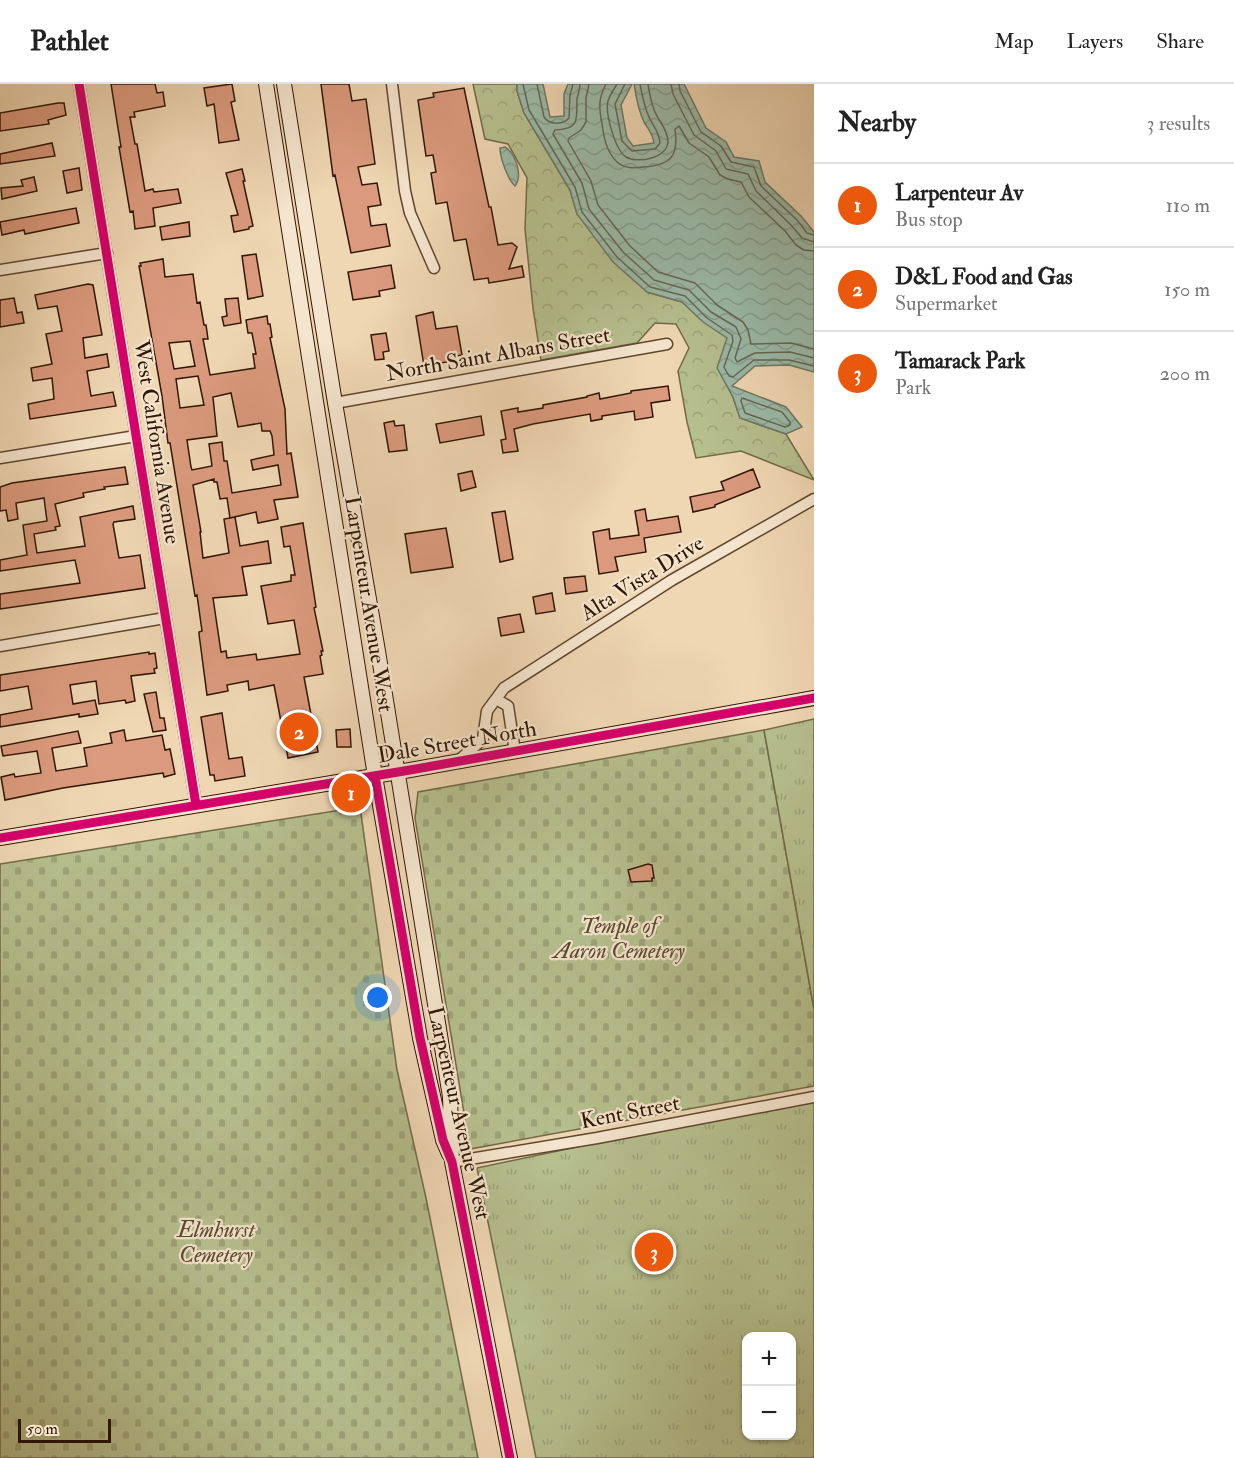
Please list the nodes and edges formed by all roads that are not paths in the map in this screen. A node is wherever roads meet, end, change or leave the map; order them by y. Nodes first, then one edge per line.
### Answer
1 (79, 84) edge
2 (266, 84) edge
3 (284, 84) edge
4 (392, 84) edge
5 (107, 253) junction
6 (434, 268) dead end
7 (0, 270) edge
8 (667, 344) dead end
9 (335, 403) junction
10 (136, 435) junction
11 (0, 458) edge
12 (814, 499) edge
13 (165, 618) junction
14 (0, 646) edge
15 (814, 698) edge
16 (496, 699) junction
17 (515, 752) junction
18 (457, 762) junction
19 (398, 772) junction
20 (375, 776) junction
21 (196, 806) junction
22 (0, 838) edge
23 (814, 1097) edge
24 (452, 1162) junction
25 (510, 1458) edge

1 - 5 street, West California Avenue
2 - 20 main road, Larpenteur Avenue West
3 - 9 main road, Larpenteur Avenue West
4 - 6 street
5 - 7 street
5 - 10 street, West California Avenue
8 - 9 street, North Saint Albans Street
9 - 19 main road, Larpenteur Avenue West
10 - 11 street
10 - 13 street, West California Avenue
12 - 16 street, Alta Vista Drive
13 - 14 street
13 - 21 street, West California Avenue
15 - 17 main road, Dale Street North
16 - 17 street
16 - 18 street, Alta Vista Drive
17 - 18 main road, Dale Street North
18 - 19 main road, Dale Street North
19 - 20 main road, Dale Street North
19 - 24 main road, Larpenteur Avenue West
20 - 21 main road, Dale Street North
20 - 24 main road, Larpenteur Avenue West
21 - 22 main road, Dale Street North
23 - 24 street, Kent Street
24 - 25 main road, Larpenteur Avenue West

